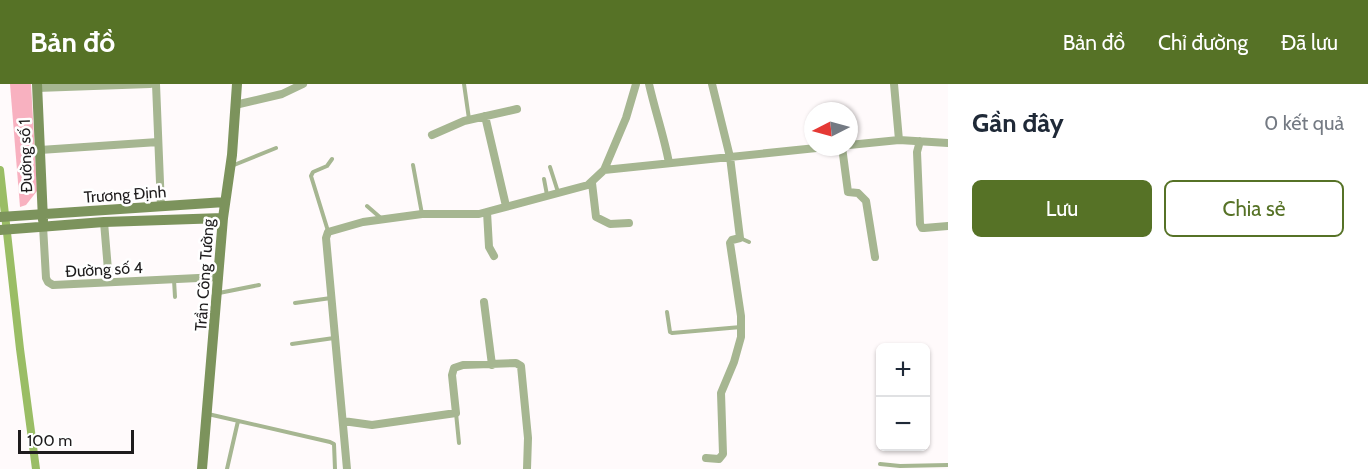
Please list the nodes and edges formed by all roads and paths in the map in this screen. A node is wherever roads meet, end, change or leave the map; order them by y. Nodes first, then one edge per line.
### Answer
1 (150, 84) edge
2 (156, 84) edge
3 (237, 84) edge
4 (303, 84) edge
5 (464, 84) edge
6 (649, 84) edge
7 (712, 84) edge
8 (894, 84) edge
9 (37, 86) edge
10 (634, 86) edge
11 (235, 105) junction
12 (517, 109) dead end
13 (485, 116) junction
14 (469, 120) junction
15 (432, 135) dead end
16 (899, 140) junction
17 (914, 141) junction
18 (158, 142) junction
19 (948, 143) edge
20 (858, 144) edge
21 (276, 148) dead end
22 (804, 149) edge
23 (40, 150) junction
24 (843, 156) edge
25 (729, 157) junction
26 (332, 159) dead end
27 (669, 163) junction
28 (413, 165) dead end
29 (230, 166) junction
30 (550, 167) dead end
31 (604, 170) junction
32 (544, 179) dead end
33 (592, 183) junction
34 (558, 192) junction
35 (548, 195) junction
36 (225, 202) junction
37 (367, 206) dead end
38 (506, 206) junction
39 (161, 207) junction
40 (487, 212) junction
41 (42, 214) junction
42 (422, 214) junction
43 (0, 217) edge
44 (223, 218) junction
45 (383, 220) junction
46 (104, 222) junction
47 (629, 223) dead end
48 (43, 226) junction
49 (948, 226) edge
50 (0, 230) edge
51 (328, 232) junction
52 (740, 238) junction
53 (749, 242) dead end
54 (494, 256) dead end
55 (875, 257) dead end
56 (219, 277) junction
57 (174, 279) junction
58 (110, 282) junction
59 (259, 285) dead end
60 (218, 293) junction
61 (175, 297) dead end
62 (331, 298) junction
63 (484, 302) dead end
64 (295, 303) dead end
65 (667, 312) dead end
66 (741, 327) junction
67 (335, 338) junction
68 (292, 344) dead end
69 (492, 365) junction
70 (456, 413) junction
71 (207, 414) junction
72 (238, 421) junction
73 (343, 422) junction
74 (459, 442) dead end
75 (706, 458) dead end
76 (880, 465) dead end
77 (948, 465) edge
78 (202, 469) edge
79 (227, 469) edge
80 (335, 469) edge
81 (346, 469) edge
82 (527, 469) edge

1 - 9 street
2 - 18 street
3 - 11 main road, Trần Công Tường
4 - 11 street
5 - 14 lane
6 - 27 street
7 - 25 street
8 - 16 street
9 - 23 main road, Đường số 1
10 - 31 street
11 - 29 main road, Trần Công Tường
12 - 13 street
13 - 14 street
13 - 38 street
14 - 15 street
16 - 17 street
16 - 20 street
17 - 19 street
17 - 49 street
18 - 23 street
18 - 39 street
21 - 29 lane
22 - 25 street
23 - 41 main road, Đường số 1
24 - 55 street
25 - 27 street
25 - 52 street
26 - 51 lane
27 - 31 street
28 - 42 lane
29 - 36 main road, Trần Công Tường
30 - 34 lane
31 - 33 street
32 - 35 lane
33 - 34 street
33 - 47 street
34 - 35 street
35 - 38 street
36 - 39 main road, Trương Định
36 - 44 main road, Trần Công Tường
37 - 45 lane
38 - 40 street
39 - 41 main road, Trương Định
40 - 42 street
40 - 54 street
41 - 43 main road, Trương Định
41 - 48 main road, Đường số 1
42 - 45 street
44 - 46 main road, Trương Định
44 - 56 main road, Trần Công Tường
45 - 51 street
46 - 48 main road, Trương Định
46 - 58 street
48 - 50 main road, Trương Định
48 - 58 street, Đường số 4
51 - 62 street
52 - 53 lane
52 - 66 street
56 - 57 street, Đường số 4
56 - 60 main road, Trần Công Tường
57 - 58 street, Đường số 4
57 - 61 lane
59 - 60 lane
60 - 71 main road, Trần Công Tường
62 - 64 lane
62 - 67 street
63 - 69 street
65 - 66 lane
66 - 75 street
67 - 68 lane
67 - 73 street
69 - 70 street
69 - 82 street
70 - 73 street
70 - 74 lane
71 - 72 lane
71 - 78 main road, Trần Công Tường
72 - 79 lane
72 - 80 lane
73 - 81 street
76 - 77 lane

